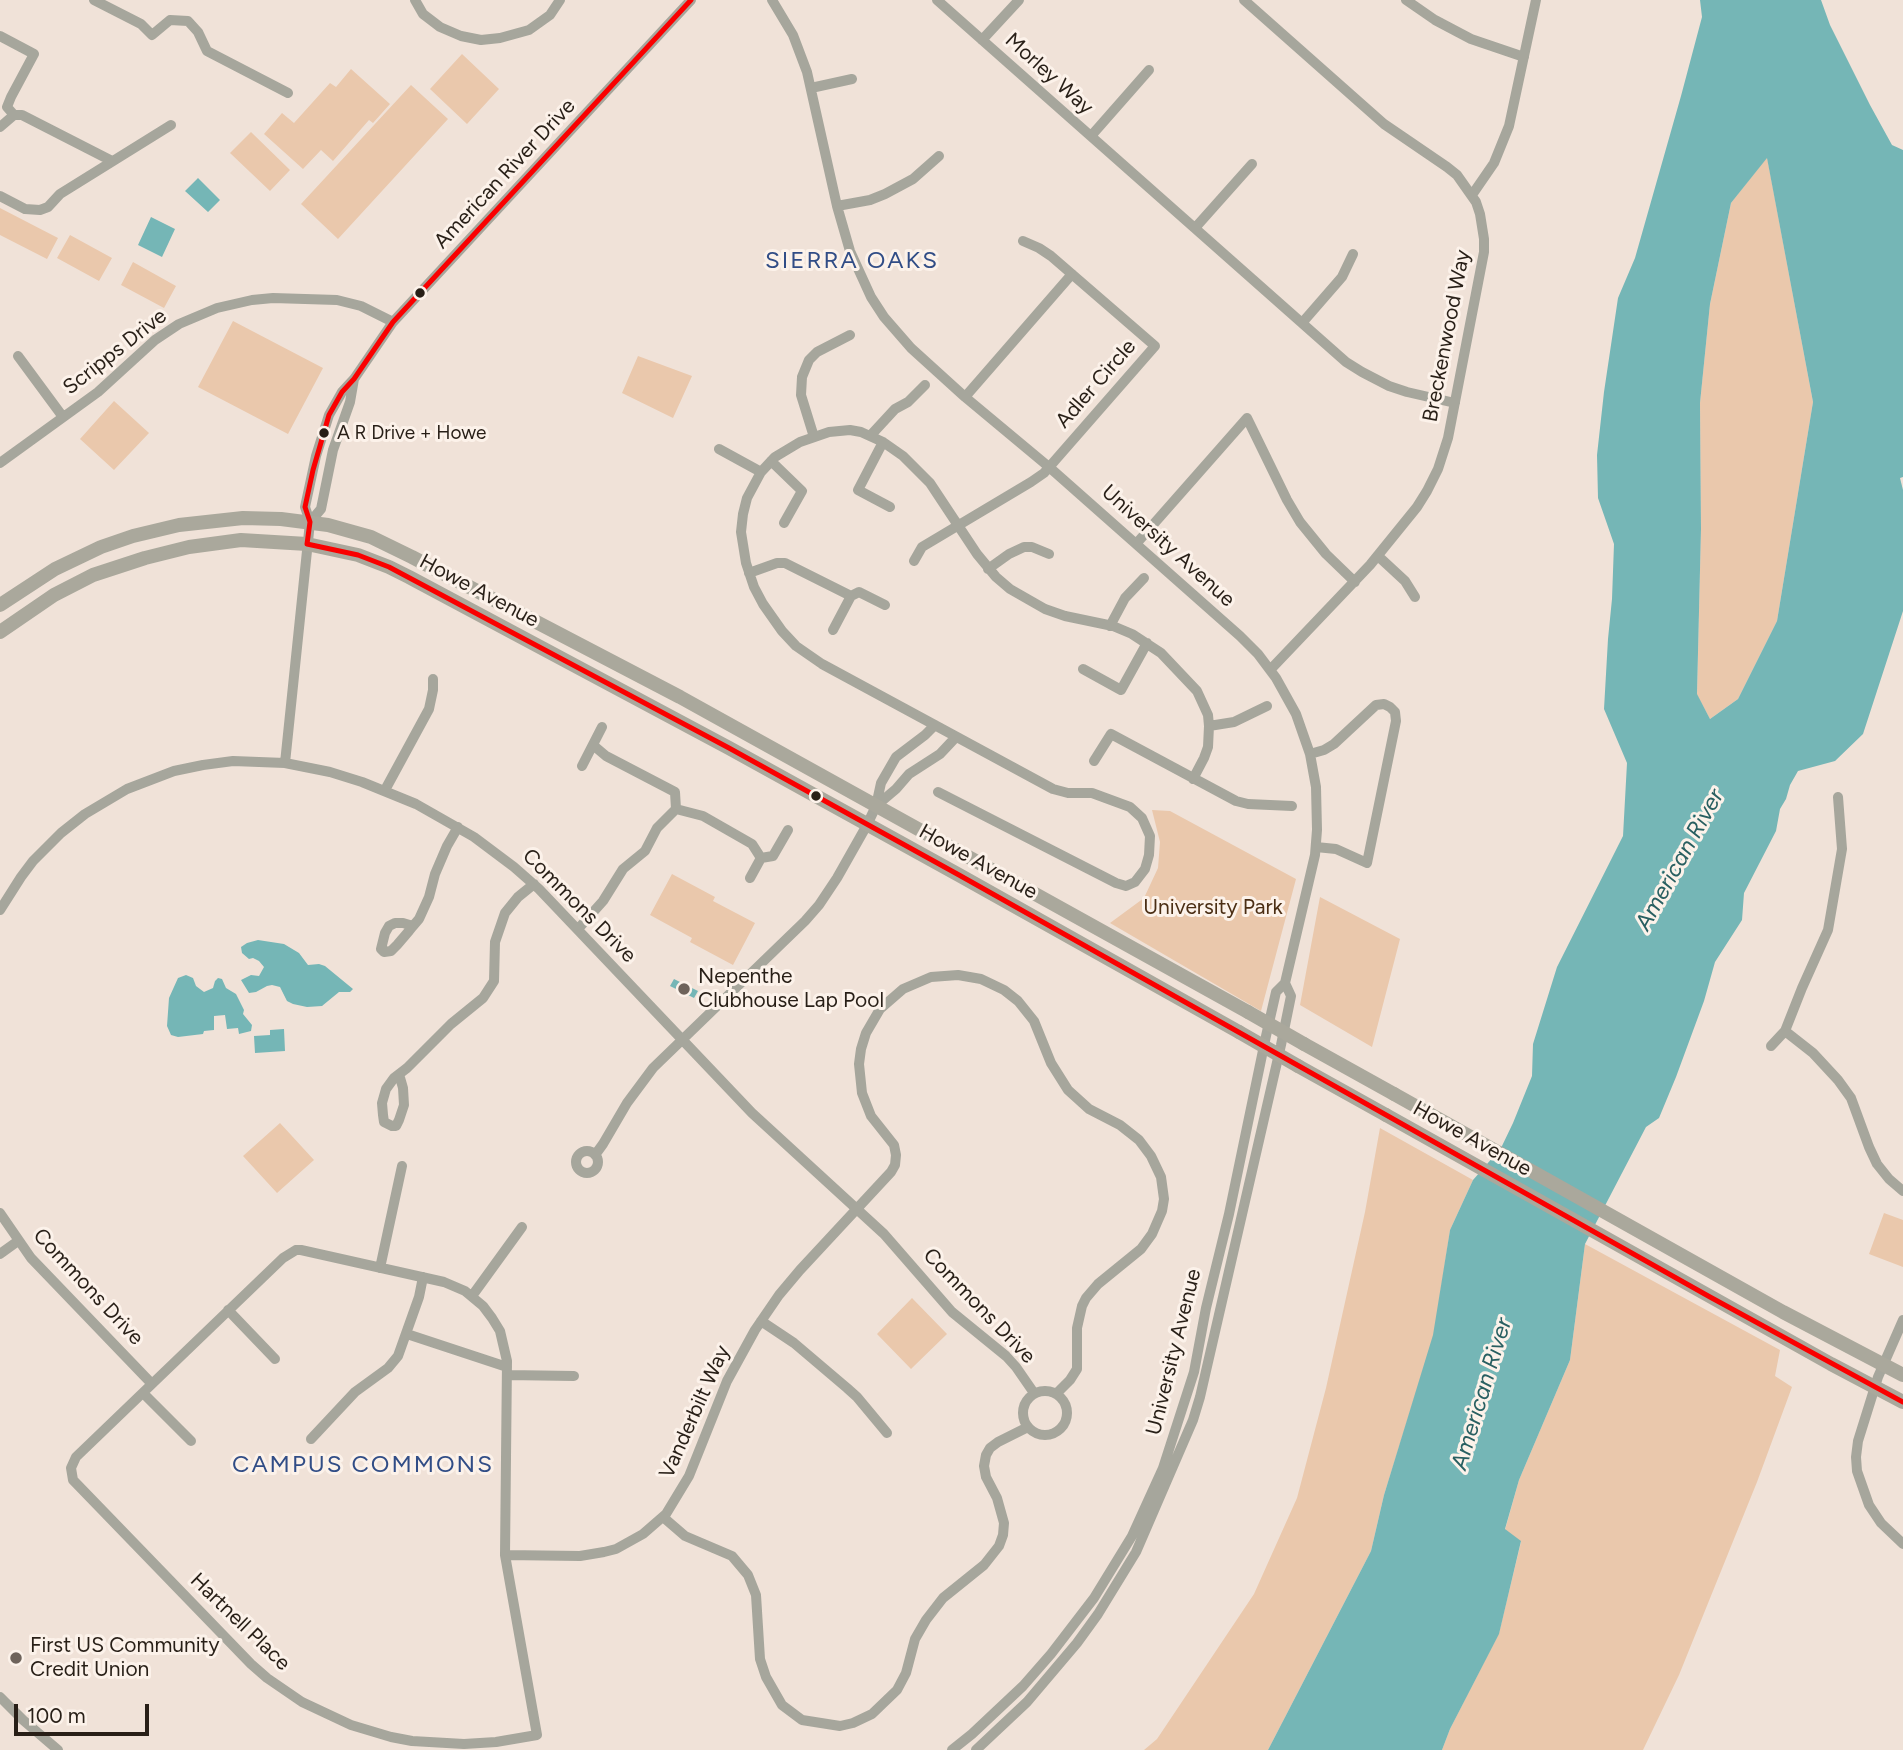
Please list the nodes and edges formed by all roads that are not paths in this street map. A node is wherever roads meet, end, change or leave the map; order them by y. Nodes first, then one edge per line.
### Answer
1 (94, 0) edge
2 (415, 0) edge
3 (560, 0) edge
4 (691, 0) edge
5 (772, 0) edge
6 (937, 0) edge
7 (1019, 0) edge
8 (1244, 0) edge
9 (1406, 0) edge
10 (1536, 0) edge
11 (0, 36) edge
12 (982, 40) junction
13 (1524, 57) junction
14 (1149, 70) dead end
15 (852, 79) dead end
16 (811, 88) junction
17 (288, 93) dead end
18 (13, 116) junction
19 (171, 125) dead end
20 (0, 127) edge
21 (1091, 136) junction
22 (939, 156) dead end
23 (112, 161) junction
24 (1252, 164) dead end
25 (1472, 195) junction
26 (0, 196) edge
27 (836, 206) junction
28 (1195, 228) junction
29 (1023, 241) dead end
30 (1353, 254) dead end
31 (1072, 274) junction
32 (393, 323) junction
33 (1302, 323) junction
34 (850, 335) dead end
35 (18, 356) dead end
36 (925, 385) dead end
37 (965, 397) junction
38 (1455, 403) junction
39 (63, 417) junction
40 (871, 435) junction
41 (814, 437) junction
42 (883, 442) junction
43 (719, 449) dead end
44 (771, 461) junction
45 (0, 463) edge
46 (1049, 467) junction
47 (761, 472) junction
48 (890, 507) dead end
49 (310, 522) junction
50 (783, 523) dead end
51 (958, 526) junction
52 (307, 544) junction
53 (1136, 544) junction
54 (1049, 554) dead end
55 (1378, 556) junction
56 (914, 561) dead end
57 (988, 569) junction
58 (749, 573) junction
59 (1144, 578) dead end
60 (1355, 582) junction
61 (851, 596) junction
62 (1415, 597) dead end
63 (0, 605) edge
64 (884, 605) dead end
65 (1110, 626) junction
66 (833, 630) dead end
67 (0, 632) edge
68 (1147, 643) junction
69 (1083, 669) dead end
70 (1270, 670) junction
71 (433, 679) dead end
72 (1267, 706) dead end
73 (935, 725) junction
74 (1209, 726) junction
75 (602, 727) dead end
76 (956, 737) junction
77 (593, 745) junction
78 (1310, 754) junction
79 (1094, 761) dead end
80 (285, 763) junction
81 (582, 766) dead end
82 (1193, 779) junction
83 (385, 790) junction
84 (938, 792) dead end
85 (1838, 797) dead end
86 (876, 806) junction
87 (1292, 806) dead end
88 (676, 809) junction
89 (867, 825) junction
90 (458, 827) junction
91 (788, 830) dead end
92 (1316, 847) junction
93 (761, 858) junction
94 (750, 878) dead end
95 (534, 884) junction
96 (0, 910) edge
97 (413, 926) dead end
98 (578, 929) junction
99 (1285, 983) junction
100 (1785, 1031) junction
101 (682, 1040) junction
102 (1770, 1046) dead end
103 (399, 1074) dead end
104 (595, 1154) dead end
105 (402, 1166) dead end
106 (1903, 1191) edge
107 (858, 1208) junction
108 (0, 1213) edge
109 (522, 1227) dead end
110 (18, 1241) junction
111 (0, 1254) edge
112 (380, 1268) junction
113 (423, 1277) junction
114 (472, 1296) junction
115 (228, 1310) junction
116 (1903, 1320) edge
117 (761, 1321) junction
118 (407, 1334) junction
119 (275, 1359) dead end
120 (507, 1371) junction
121 (1903, 1375) edge
122 (574, 1376) dead end
123 (152, 1384) junction
124 (143, 1392) junction
125 (1057, 1393) junction
126 (1034, 1394) junction
127 (1903, 1402) edge
128 (1028, 1427) junction
129 (887, 1433) dead end
130 (311, 1439) dead end
131 (191, 1441) dead end
132 (663, 1517) junction
133 (1903, 1545) edge
134 (505, 1555) junction
135 (0, 1697) edge
136 (58, 1750) edge
137 (952, 1750) edge
138 (976, 1750) edge

1 - 17 street
2 - 3 street
4 - 32 street, American River Drive
5 - 16 street, University Avenue
6 - 12 street, Morley Way
7 - 12 street, Morley Way
8 - 25 street, Breckenwood Way
9 - 13 street
10 - 13 street
11 - 18 street
12 - 21 street, Morley Way
13 - 25 street
14 - 21 street, Morley Way
15 - 16 street
16 - 27 street, University Avenue
18 - 20 street
18 - 23 street
19 - 23 street
21 - 28 street, Morley Way
22 - 27 street
23 - 26 street
24 - 28 street
25 - 38 street, Breckenwood Way
27 - 37 street, University Avenue
28 - 33 street, Morley Way
29 - 31 street, Adler Circle
30 - 33 street
31 - 37 street
31 - 46 street, Adler Circle
32 - 39 street, Scripps Drive
32 - 49 street, American River Drive
33 - 38 street, Morley Way
34 - 41 street
35 - 39 street, Scripps Drive
36 - 40 street
37 - 46 street, University Avenue
38 - 55 street, Breckenwood Way
39 - 45 street, Scripps Drive
40 - 41 street
40 - 42 street
41 - 44 street
42 - 48 street
42 - 51 street
43 - 47 street
44 - 47 street
44 - 50 street
46 - 51 street
46 - 53 street, University Avenue
47 - 58 street
49 - 52 street, American River Drive
49 - 63 main road, Howe Avenue
49 - 86 main road, Howe Avenue
51 - 56 street
51 - 57 street
52 - 67 main road, Howe Avenue
52 - 80 street, American River Drive
52 - 89 main road, Howe Avenue
53 - 60 street
53 - 70 street, University Avenue
54 - 57 street
55 - 60 street, Breckenwood Way
55 - 62 street
57 - 65 street
58 - 61 street
58 - 73 street
59 - 65 street
60 - 70 street, Breckenwood Way
61 - 64 street
61 - 66 street
65 - 68 street
68 - 69 street
68 - 74 street
70 - 78 street, University Avenue
71 - 83 street
72 - 74 street
73 - 76 street
73 - 86 street
74 - 82 street
75 - 77 street
76 - 84 street
76 - 86 street
77 - 81 street
77 - 88 street
78 - 92 street, University Avenue
78 - 92 street
79 - 82 street
80 - 83 street, Commons Drive
80 - 96 street, Commons Drive
82 - 87 street
83 - 90 street, Commons Drive
85 - 100 street
86 - 89 street
86 - 121 main road, Howe Avenue, bridge
88 - 93 street
88 - 98 street
89 - 101 street
89 - 127 main road, Howe Avenue, bridge
90 - 95 street, Commons Drive
90 - 97 street
91 - 93 street
92 - 99 street, University Avenue
93 - 94 street
95 - 98 street, Commons Drive
95 - 103 street
98 - 101 street, Commons Drive
99 - 137 street, University Avenue
99 - 138 street, University Avenue
100 - 102 street
100 - 106 street
101 - 104 street
101 - 107 street, Commons Drive
105 - 112 street
107 - 117 street, Vanderbilt Way
107 - 125 street, Vanderbilt Way
107 - 126 street, Commons Drive
108 - 110 street, Commons Drive
109 - 114 street
110 - 111 street
110 - 123 street, Commons Drive
112 - 113 street, Hartnell Place
112 - 115 street, Hartnell Place
113 - 114 street, Hartnell Place
113 - 118 street
114 - 120 street, Hartnell Place
115 - 119 street
115 - 123 street, Hartnell Place
116 - 133 street
117 - 129 street
117 - 132 street, Vanderbilt Way
118 - 120 street
118 - 130 street
120 - 122 street
120 - 134 street, Hartnell Place
123 - 124 street, Hartnell Place
124 - 131 street
124 - 134 street, Hartnell Place
125 - 126 street
125 - 128 street
126 - 128 street
128 - 132 street
132 - 134 street, Vanderbilt Way
135 - 136 street

